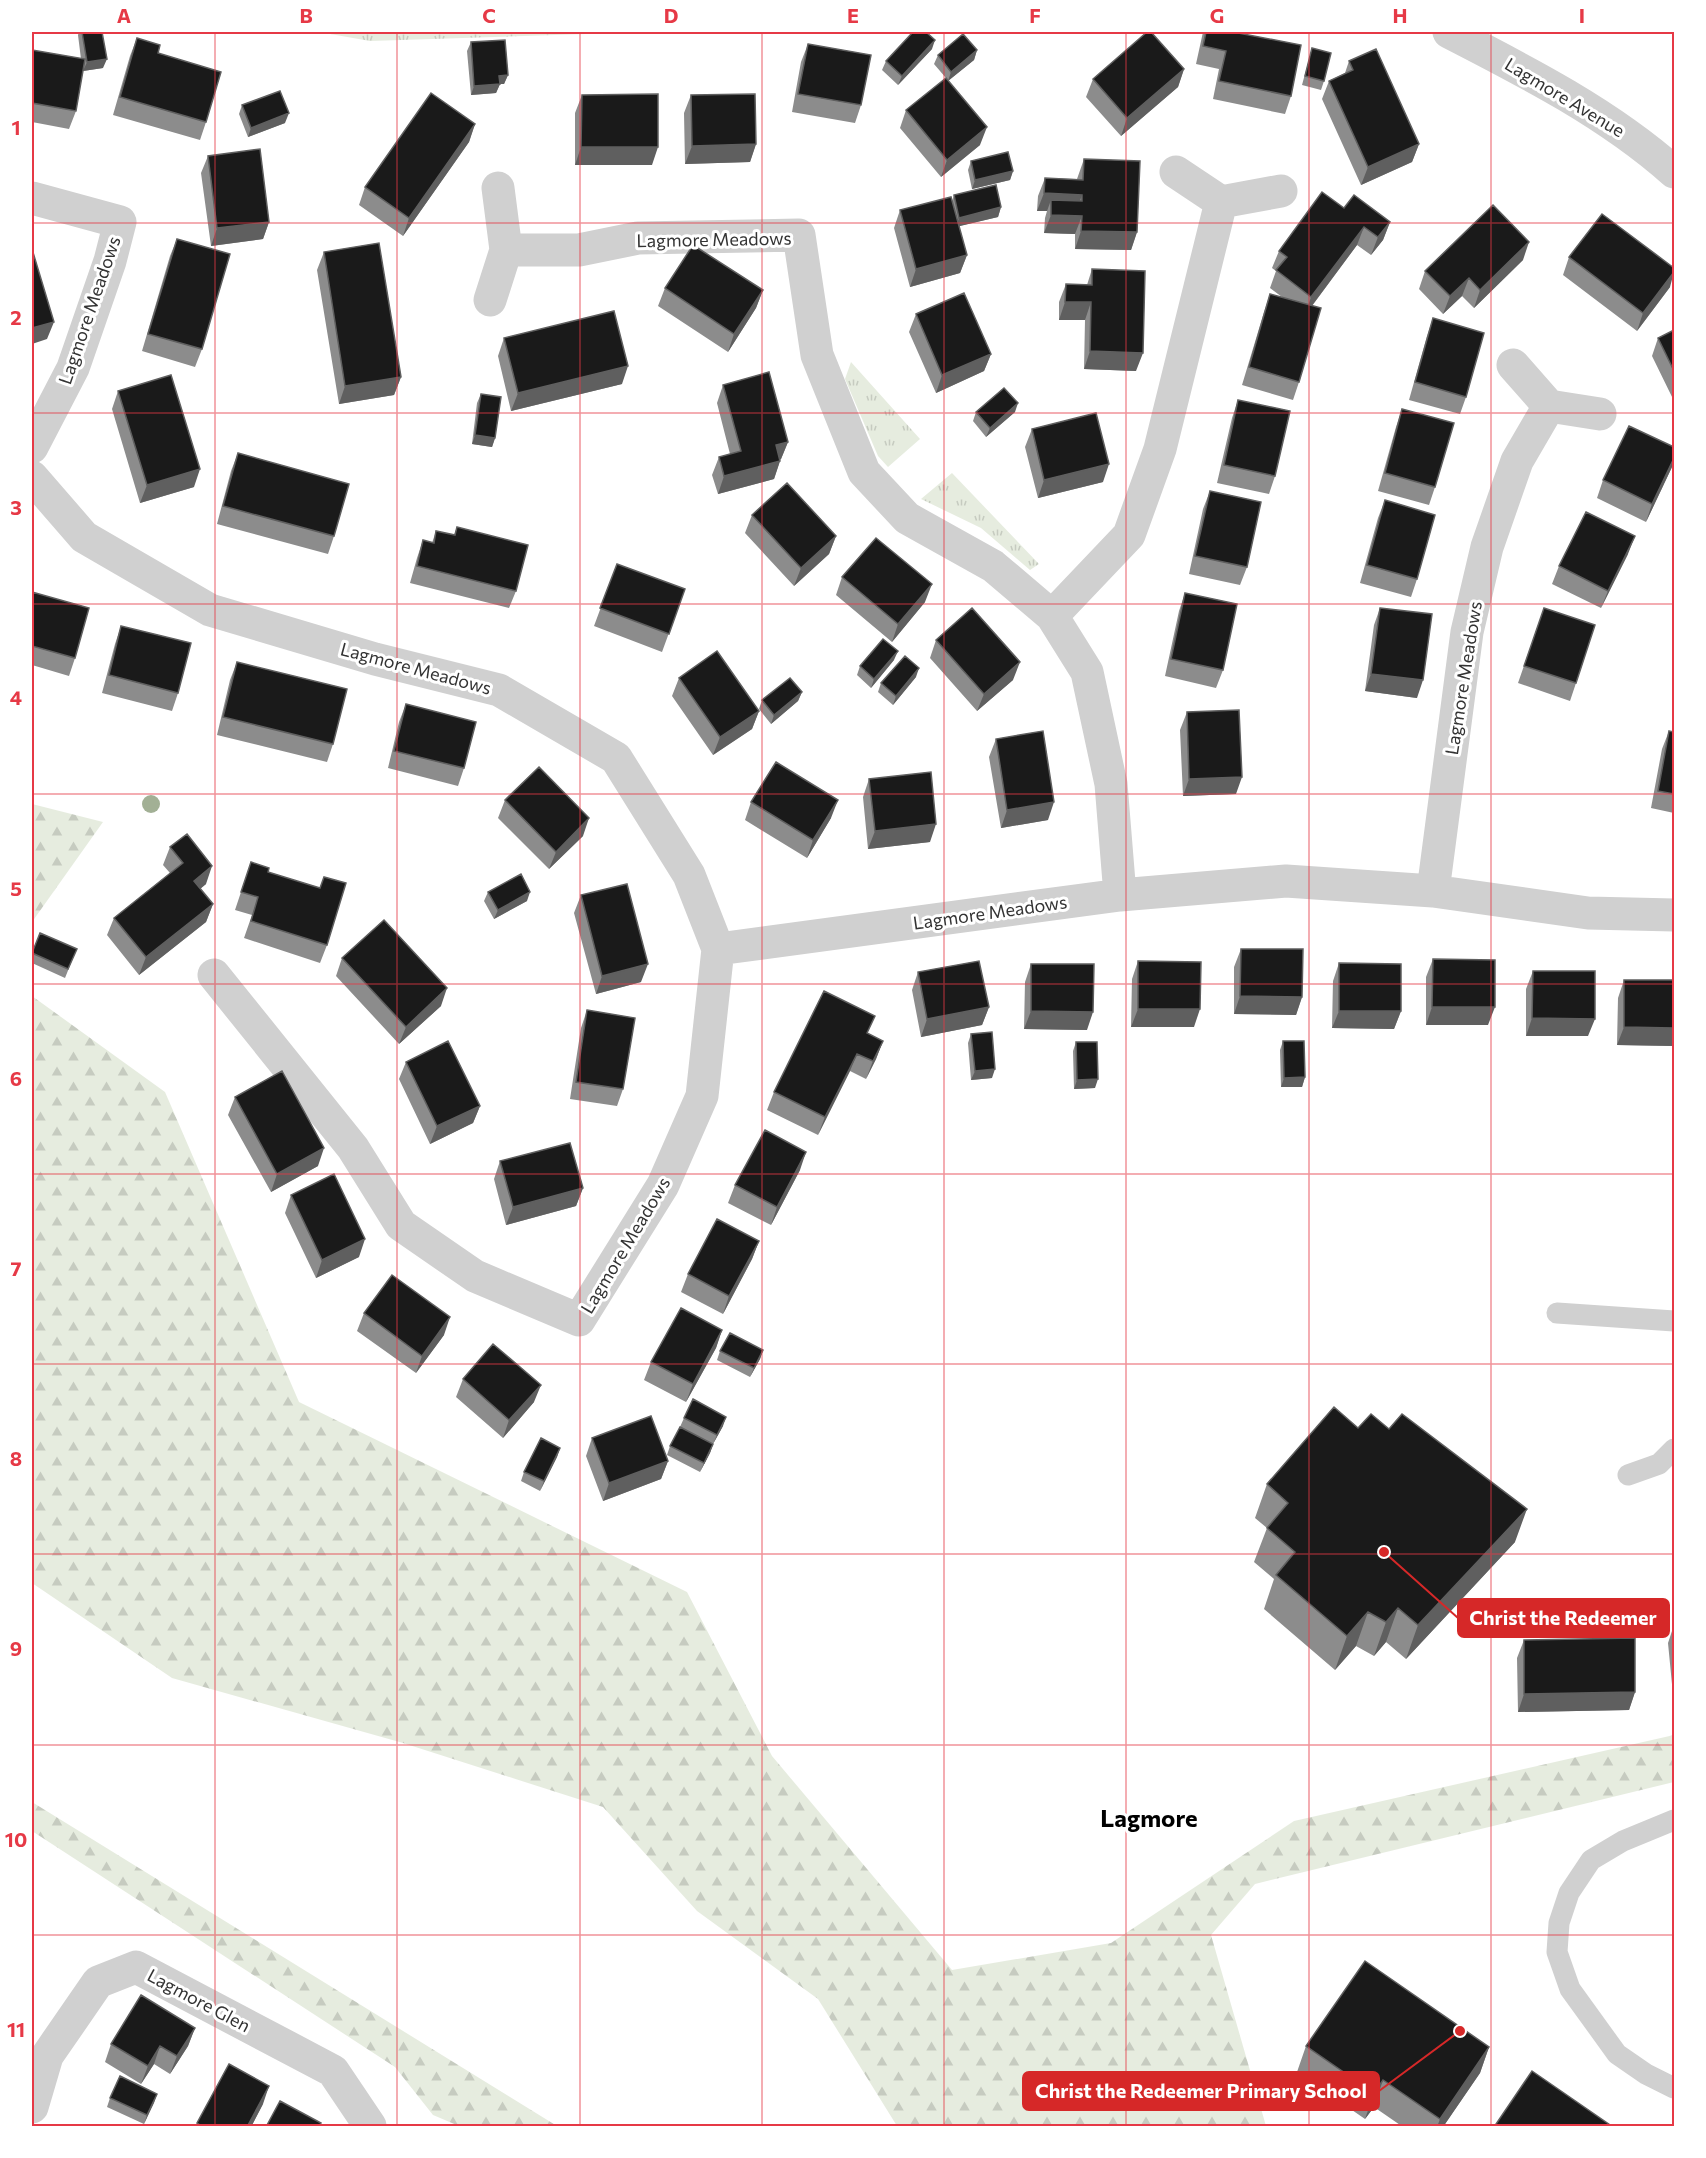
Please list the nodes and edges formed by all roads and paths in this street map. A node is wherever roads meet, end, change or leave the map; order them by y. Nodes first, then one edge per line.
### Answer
1 (1449, 32) edge
2 (1176, 171) dead end
3 (1674, 172) edge
4 (498, 188) dead end
5 (1281, 191) dead end
6 (32, 198) edge
7 (1221, 202) junction
8 (506, 250) junction
9 (490, 300) dead end
10 (1514, 365) dead end
11 (1549, 406) junction
12 (1600, 414) dead end
13 (32, 447) edge
14 (32, 477) edge
15 (1052, 616) junction
16 (1433, 891) junction
17 (1120, 895) junction
18 (1674, 915) edge
19 (718, 949) junction
20 (214, 975) dead end
21 (1557, 1313) dead end
22 (1674, 1321) edge
23 (1674, 1449) edge
24 (1629, 1475) dead end
25 (1674, 1820) edge
26 (1674, 2088) edge
27 (32, 2107) edge
28 (370, 2127) edge

1 - 3 street, Lagmore Avenue
2 - 7 street
4 - 8 street
5 - 7 street
6 - 13 street, Lagmore Meadows
7 - 15 street
8 - 9 street
8 - 15 street, Lagmore Meadows
10 - 11 street
11 - 12 street
11 - 16 street, Lagmore Meadows
14 - 19 street, Lagmore Meadows
15 - 17 street, Lagmore Meadows
16 - 17 street, Lagmore Meadows
16 - 18 street, Lagmore Meadows
17 - 19 street, Lagmore Meadows
19 - 20 street, Lagmore Meadows
21 - 22 lane
23 - 24 lane
25 - 26 lane
27 - 28 street, Lagmore Glen

